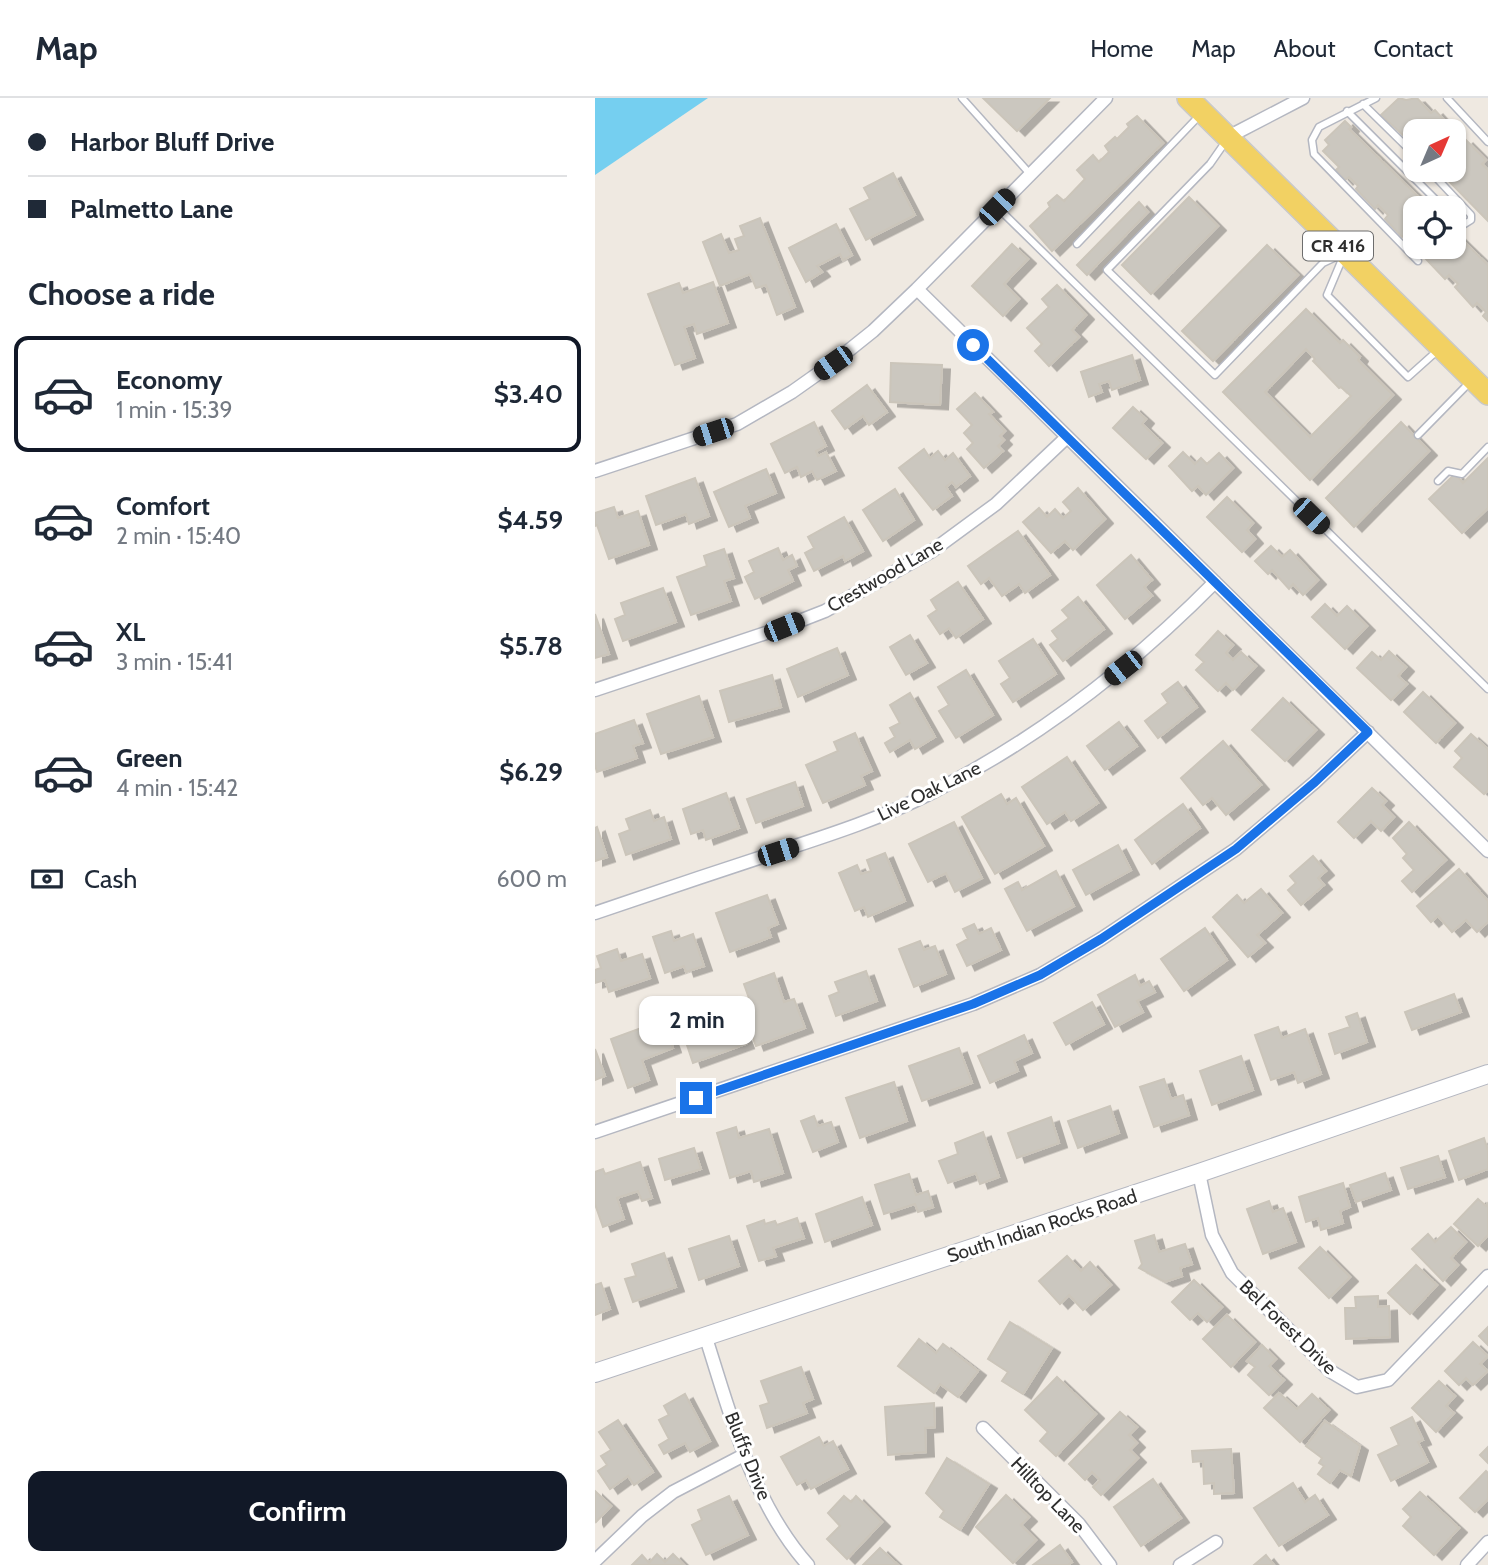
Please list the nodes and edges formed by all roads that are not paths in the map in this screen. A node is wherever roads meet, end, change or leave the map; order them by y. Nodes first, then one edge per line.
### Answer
1 (963, 98) edge
2 (1106, 98) edge
3 (1303, 98) edge
4 (1376, 98) edge
5 (1447, 98) edge
6 (1363, 104) junction
7 (1195, 105) edge
8 (1347, 111) junction
9 (1228, 138) junction
10 (1488, 142) edge
11 (1403, 143) edge
12 (1030, 174) junction
13 (1440, 182) edge
14 (1432, 196) edge
15 (1453, 196) edge
16 (997, 207) junction
17 (1466, 210) edge
18 (1466, 224) edge
19 (1077, 244) dead end
20 (1345, 252) junction
21 (1418, 261) dead end
22 (916, 289) junction
23 (1441, 347) junction
24 (1481, 386) edge
25 (1417, 435) dead end
26 (1067, 438) junction
27 (1488, 447) edge
28 (595, 471) edge
29 (1438, 481) dead end
30 (1215, 582) junction
31 (1488, 689) edge
32 (595, 690) edge
33 (1368, 732) junction
34 (1488, 851) edge
35 (595, 913) edge
36 (1488, 1074) edge
37 (595, 1132) edge
38 (1199, 1174) junction
39 (1488, 1276) edge
40 (706, 1338) junction
41 (595, 1373) edge
42 (983, 1428) dead end
43 (744, 1455) junction
44 (1216, 1542) dead end
45 (1488, 1542) edge
46 (595, 1562) edge
47 (808, 1565) edge
48 (1110, 1565) edge
49 (1180, 1565) edge
50 (1467, 1565) edge

1 - 12 lane
2 - 12 street
3 - 9 street
4 - 6 lane
5 - 10 lane
6 - 8 lane
6 - 11 lane
7 - 9 main road, CR 416
7 - 19 lane
8 - 14 lane
8 - 21 lane
9 - 20 main road, CR 416
9 - 20 lane
12 - 16 street
13 - 15 lane
16 - 22 street
16 - 31 lane
17 - 18 lane
20 - 23 main road, CR 416
20 - 23 lane
22 - 26 street
22 - 28 street
23 - 24 main road, CR 416
24 - 25 lane
26 - 30 street
26 - 32 street, Crestwood Lane
27 - 29 lane
30 - 33 street
30 - 35 street, Live Oak Lane
33 - 34 street
33 - 37 street
36 - 38 street, South Indian Rocks Road
38 - 39 street, Bel Forest Drive
38 - 40 street, South Indian Rocks Road
40 - 41 street, South Indian Rocks Road
40 - 43 street, Bluffs Drive
42 - 48 street, Hilltop Lane
43 - 46 street
43 - 47 street, Bluffs Drive
44 - 49 street
45 - 50 street

